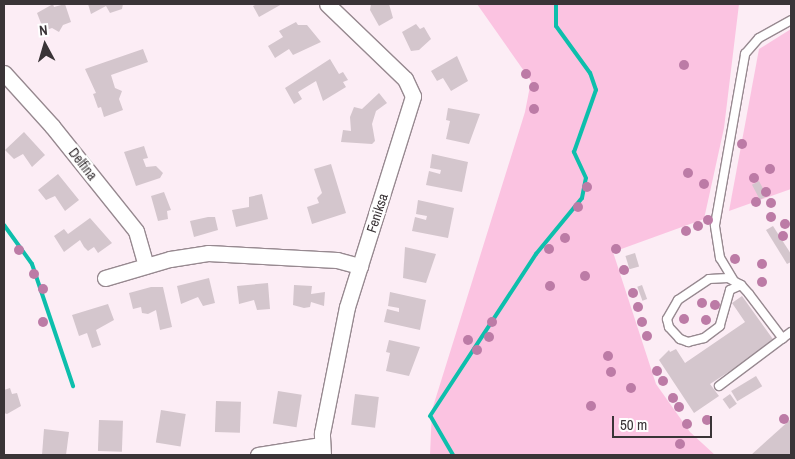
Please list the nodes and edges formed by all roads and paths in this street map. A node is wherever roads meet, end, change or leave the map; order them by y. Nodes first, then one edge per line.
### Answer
1 (327, 4) edge
2 (791, 20) edge
3 (4, 73) edge
4 (146, 266) junction
5 (360, 266) junction
6 (105, 278) dead end
7 (737, 283) junction
8 (791, 332) edge
9 (783, 339) junction
10 (720, 386) dead end
11 (322, 450) edge
12 (258, 455) edge

1 - 5 street, Feniksa
2 - 7 lane
3 - 4 street, Delfina
4 - 5 street
4 - 6 street
5 - 11 street, Feniksa
7 - 7 lane
7 - 9 lane
8 - 9 lane
9 - 10 lane
11 - 12 street

